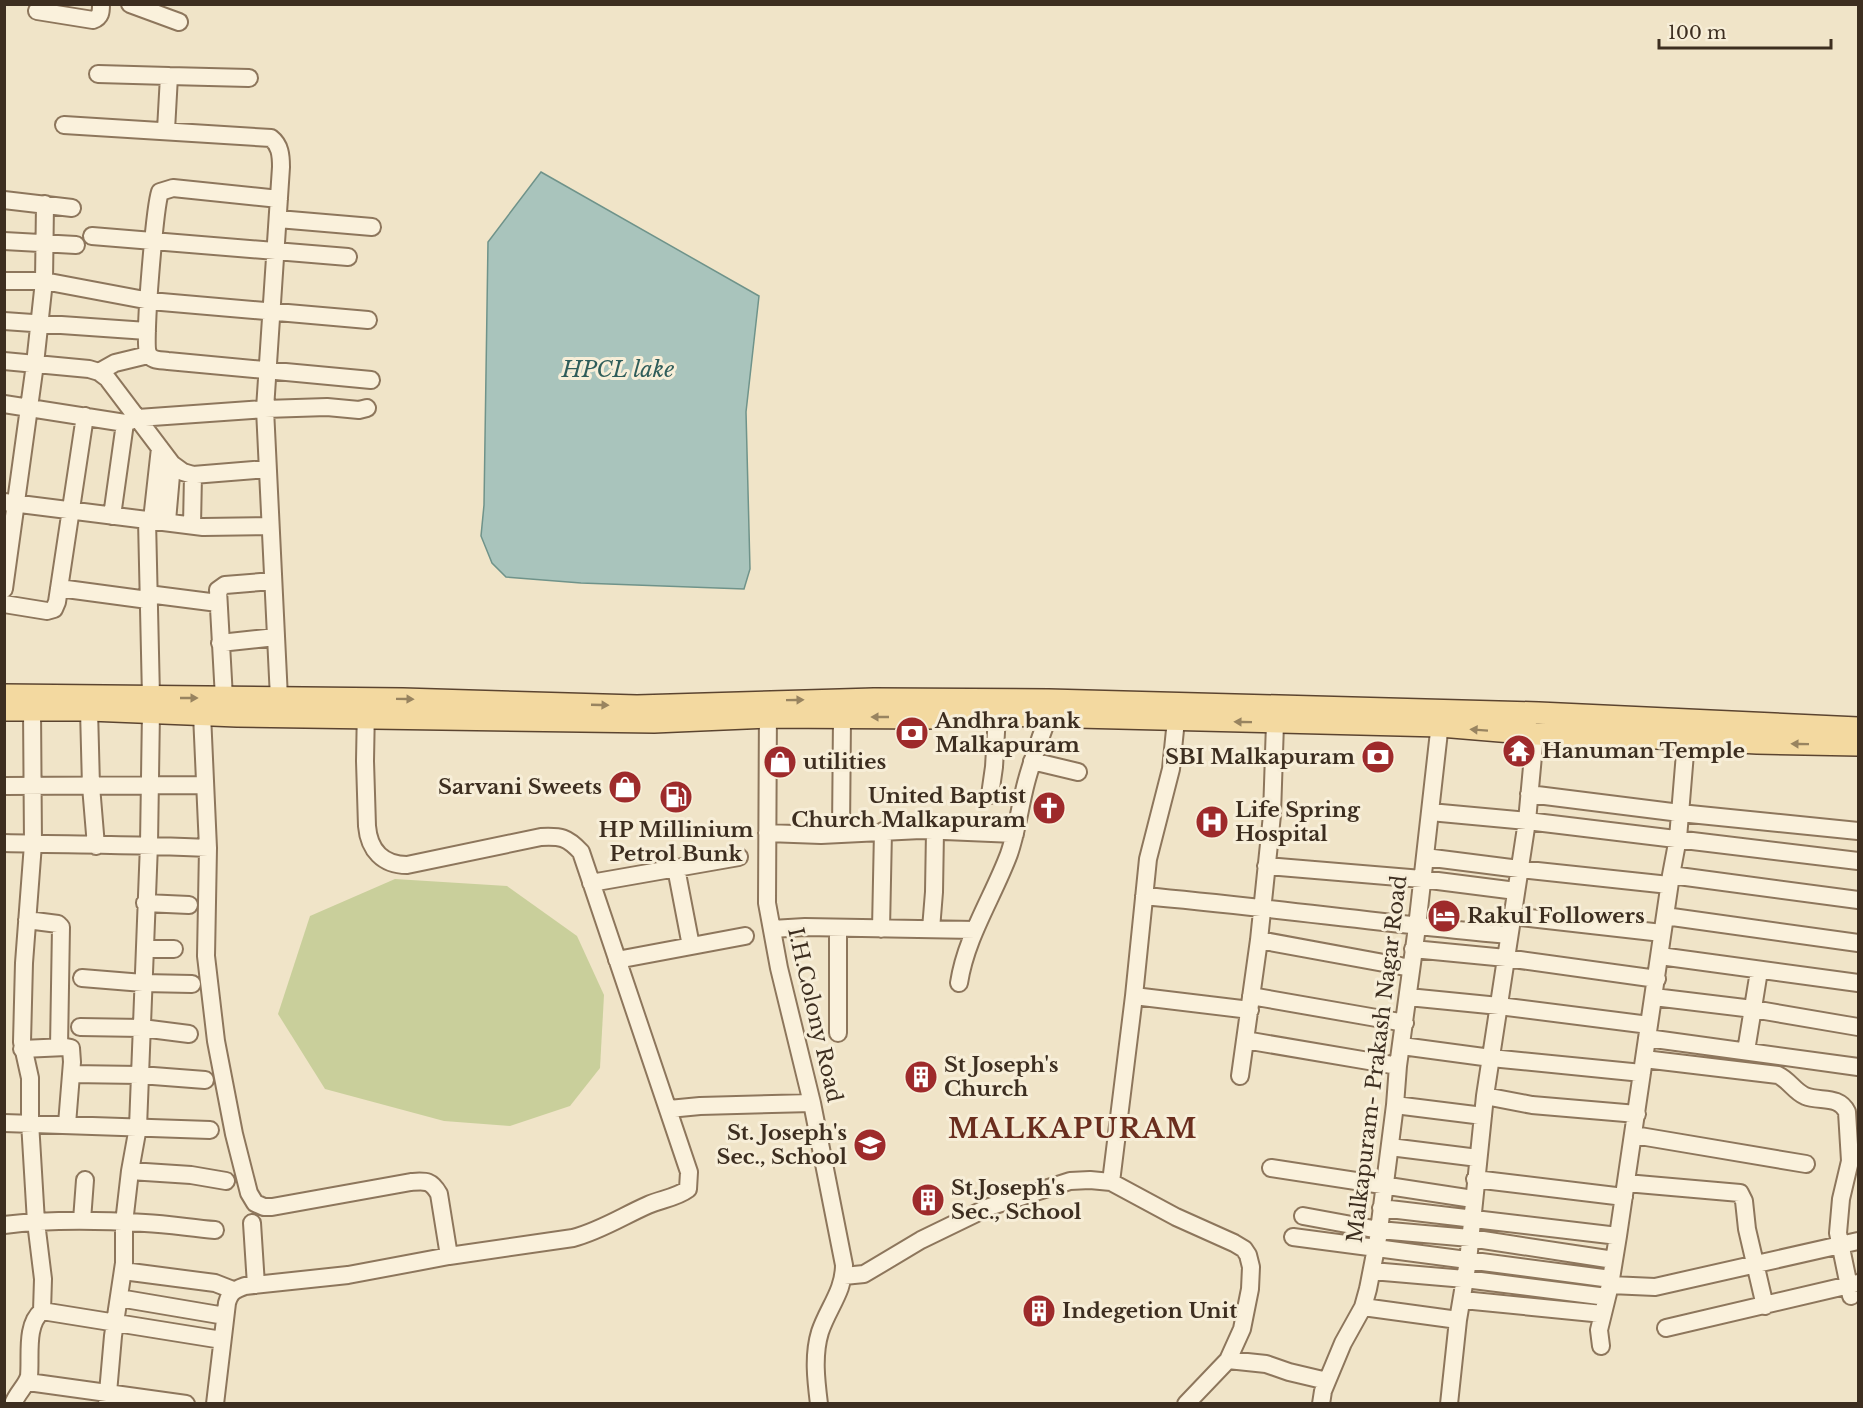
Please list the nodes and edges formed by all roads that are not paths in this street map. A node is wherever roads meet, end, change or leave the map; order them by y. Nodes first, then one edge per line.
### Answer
1 (101, 4) edge
2 (130, 4) edge
3 (37, 11) dead end
4 (179, 22) dead end
5 (98, 74) dead end
6 (170, 76) junction
7 (249, 78) dead end
8 (64, 125) dead end
9 (166, 130) junction
10 (279, 199) junction
11 (4, 200) edge
12 (45, 204) junction
13 (72, 208) dead end
14 (278, 219) junction
15 (372, 227) dead end
16 (92, 237) dead end
17 (4, 241) edge
18 (154, 241) junction
19 (45, 243) junction
20 (76, 245) dead end
21 (276, 250) junction
22 (348, 258) dead end
23 (44, 280) junction
24 (4, 281) edge
25 (150, 301) junction
26 (271, 311) junction
27 (368, 320) dead end
28 (4, 321) edge
29 (39, 324) junction
30 (147, 331) junction
31 (148, 355) junction
32 (4, 361) edge
33 (35, 364) junction
34 (267, 370) junction
35 (99, 372) junction
36 (371, 380) dead end
37 (4, 404) edge
38 (29, 408) junction
39 (367, 408) dead end
40 (264, 409) junction
41 (85, 416) junction
42 (132, 420) junction
43 (160, 448) junction
44 (172, 464) junction
45 (267, 469) junction
46 (192, 475) junction
47 (10, 503) edge
48 (70, 510) junction
49 (112, 516) junction
50 (155, 520) junction
51 (192, 525) junction
52 (270, 526) junction
53 (273, 581) junction
54 (59, 588) junction
55 (4, 589) edge
56 (148, 597) junction
57 (218, 603) junction
58 (4, 604) edge
59 (276, 637) junction
60 (220, 643) junction
61 (4, 695) edge
62 (224, 698) junction
63 (279, 698) junction
64 (151, 704) junction
65 (366, 708) junction
66 (908, 708) junction
67 (32, 709) junction
68 (768, 709) junction
69 (4, 710) edge
70 (89, 710) junction
71 (202, 714) junction
72 (997, 715) junction
73 (842, 717) junction
74 (1048, 717) junction
75 (1440, 718) junction
76 (1176, 720) junction
77 (1275, 723) junction
78 (1858, 728) edge
79 (1687, 729) junction
80 (1535, 734) junction
81 (1858, 745) edge
82 (1032, 760) junction
83 (1078, 772) dead end
84 (149, 784) junction
85 (205, 785) junction
86 (4, 786) edge
87 (31, 786) junction
88 (91, 786) junction
89 (1528, 794) junction
90 (990, 795) dead end
91 (1430, 812) junction
92 (1680, 813) junction
93 (1527, 821) junction
94 (883, 831) junction
95 (935, 831) junction
96 (1858, 831) edge
97 (767, 833) junction
98 (841, 834) junction
99 (1015, 834) junction
100 (1678, 838) junction
101 (4, 843) edge
102 (33, 844) junction
103 (149, 844) junction
104 (96, 846) junction
105 (208, 848) junction
106 (739, 856) dead end
107 (1425, 857) junction
108 (1858, 861) edge
109 (1266, 866) junction
110 (676, 868) junction
111 (1519, 869) junction
112 (1422, 879) junction
113 (1670, 880) junction
114 (591, 883) junction
115 (1516, 891) junction
116 (1144, 897) junction
117 (1858, 900) edge
118 (145, 903) junction
119 (189, 905) dead end
120 (1262, 907) junction
121 (1512, 916) junction
122 (27, 920) junction
123 (1664, 925) junction
124 (1417, 927) junction
125 (838, 928) junction
126 (772, 929) junction
127 (881, 929) junction
128 (931, 929) junction
129 (975, 930) junction
130 (1509, 935) junction
131 (745, 936) dead end
132 (1259, 940) junction
133 (1858, 943) edge
134 (690, 946) junction
135 (174, 948) dead end
136 (145, 949) junction
137 (1413, 950) junction
138 (1660, 956) junction
139 (1506, 958) junction
140 (616, 960) junction
141 (1411, 968) junction
142 (1759, 971) junction
143 (82, 978) dead end
144 (1657, 980) junction
145 (143, 983) junction
146 (959, 983) dead end
147 (192, 984) dead end
148 (1858, 984) edge
149 (1134, 996) junction
150 (1408, 997) junction
151 (1654, 997) junction
152 (1250, 1003) junction
153 (1499, 1006) junction
154 (1753, 1009) junction
155 (1405, 1023) junction
156 (80, 1027) dead end
157 (1858, 1027) edge
158 (142, 1028) junction
159 (1648, 1032) junction
160 (838, 1033) dead end
161 (189, 1034) dead end
162 (1245, 1040) junction
163 (1402, 1046) junction
164 (59, 1047) junction
165 (22, 1049) junction
166 (1746, 1051) junction
167 (1491, 1058) junction
168 (1398, 1066) junction
169 (1643, 1066) junction
170 (1858, 1067) edge
171 (71, 1074) junction
172 (140, 1075) junction
173 (1240, 1076) dead end
174 (205, 1080) dead end
175 (1485, 1096) junction
176 (812, 1103) junction
177 (1395, 1105) junction
178 (669, 1109) junction
179 (1636, 1113) junction
180 (1850, 1114) edge
181 (1483, 1116) junction
182 (4, 1122) edge
183 (30, 1122) junction
184 (67, 1124) junction
185 (138, 1127) junction
186 (210, 1130) dead end
187 (1634, 1136) junction
188 (1390, 1147) junction
189 (1478, 1158) junction
190 (1854, 1162) edge
191 (1806, 1164) dead end
192 (1271, 1168) dead end
193 (130, 1171) junction
194 (1475, 1179) junction
195 (85, 1180) dead end
196 (226, 1181) dead end
197 (1111, 1182) junction
198 (1384, 1186) junction
199 (1625, 1190) junction
200 (1473, 1199) junction
201 (1381, 1208) junction
202 (1303, 1216) dead end
203 (1472, 1218) junction
204 (82, 1220) junction
205 (36, 1222) junction
206 (124, 1223) junction
207 (252, 1223) dead end
208 (4, 1225) edge
209 (215, 1230) dead end
210 (1379, 1230) junction
211 (1618, 1236) junction
212 (1293, 1237) dead end
213 (1470, 1238) junction
214 (1858, 1241) edge
215 (1841, 1245) junction
216 (1376, 1248) junction
217 (449, 1256) junction
218 (1468, 1259) junction
219 (1614, 1260) junction
220 (1756, 1266) junction
221 (123, 1271) junction
222 (1372, 1271) junction
223 (844, 1276) junction
224 (1464, 1279) junction
225 (256, 1285) junction
226 (1610, 1287) junction
227 (1853, 1288) edge
228 (233, 1290) junction
229 (119, 1298) junction
230 (1462, 1300) junction
231 (1363, 1306) junction
232 (1765, 1306) junction
233 (42, 1311) junction
234 (1603, 1314) junction
235 (225, 1316) junction
236 (1458, 1320) junction
237 (115, 1322) junction
238 (1666, 1328) dead end
239 (222, 1340) junction
240 (1601, 1346) dead end
241 (1228, 1360) junction
242 (1328, 1381) junction
243 (28, 1382) junction
244 (108, 1398) edge
245 (13, 1404) edge
246 (186, 1404) edge
247 (215, 1404) edge
248 (819, 1404) edge
249 (1186, 1404) edge
250 (1321, 1404) edge
251 (1449, 1404) edge

1 - 3 street
2 - 4 street
5 - 6 street
6 - 7 street
6 - 9 street
8 - 9 street
9 - 10 street
10 - 14 street
10 - 18 street
11 - 12 street
12 - 13 street
12 - 19 street
14 - 15 street
14 - 21 street
16 - 18 street
17 - 19 street
18 - 21 street
18 - 25 street
19 - 20 street
19 - 23 street
21 - 22 street
21 - 26 street
23 - 24 street
23 - 25 street
23 - 29 street
25 - 26 street
25 - 30 street
26 - 27 street
26 - 34 street
28 - 29 street
29 - 30 street
29 - 33 street
30 - 31 street
31 - 34 street
31 - 35 street
32 - 33 street
33 - 35 street
33 - 38 street
34 - 36 street
34 - 40 street
35 - 42 street
37 - 38 street
38 - 41 street
38 - 47 street
39 - 40 street
40 - 42 street
40 - 45 street
41 - 42 street
41 - 48 street
42 - 43 street
42 - 49 street
43 - 44 street
43 - 50 street
44 - 46 street
44 - 50 street
45 - 46 street
45 - 52 street
46 - 51 street
47 - 48 street
47 - 55 street
48 - 49 street
48 - 54 street
49 - 50 street
50 - 51 street
50 - 56 street
51 - 52 street
52 - 53 street
53 - 57 street
53 - 59 street
54 - 56 street
54 - 58 street
56 - 57 street
56 - 64 street
57 - 60 street
59 - 60 street
59 - 63 street
60 - 62 street
61 - 64 main road
62 - 63 main road
64 -> 62 main road
63 - 65 main road
64 - 70 main road
64 - 71 main road
64 - 84 street
65 - 68 main road
65 - 71 main road
65 - 114 street
68 -> 66 main road
66 - 72 main road
66 -> 73 main road
66 - 75 main road
67 - 69 main road
67 - 70 main road
67 - 87 street
68 - 73 main road
68 - 97 street, I.H.Colony Road
70 - 88 street
71 - 85 street
72 - 74 main road
72 - 90 street
73 - 98 street
74 - 76 main road
74 - 82 street
75 - 77 main road
75 - 79 main road
80 -> 75 main road
75 - 91 street, Malkapuram- Prakash Nagar Road
77 -> 76 main road
76 - 116 street
77 - 109 street
78 - 79 main road
79 - 80 main road
81 -> 79 main road
79 - 92 street
80 - 89 street
82 - 83 street
82 - 99 street
84 - 85 street
84 - 88 street
84 - 103 street
85 - 105 street
86 - 87 street
87 - 88 street
87 - 102 street
88 - 104 street
89 - 92 street
89 - 93 street
91 - 93 street
91 - 107 street, Malkapuram- Prakash Nagar Road
92 - 96 street
92 - 100 street
93 - 100 street
93 - 111 street
94 - 95 street
94 - 98 street
94 - 127 street
95 - 99 street
95 - 128 street
97 - 98 street
97 - 126 street, I.H.Colony Road
99 - 129 street
100 - 108 street
100 - 113 street
101 - 102 street
102 - 104 street
102 - 122 street
103 - 104 street
103 - 105 street
103 - 118 street
105 - 217 street
106 - 110 street
107 - 111 street
107 - 112 street, Malkapuram- Prakash Nagar Road
109 - 112 street
109 - 120 street
110 - 114 street
110 - 134 street
111 - 113 street
111 - 115 street
112 - 115 street
112 - 124 street, Malkapuram- Prakash Nagar Road
113 - 117 street
113 - 123 street
114 - 140 street
115 - 121 street
116 - 120 street
116 - 149 street
118 - 119 street
118 - 136 street
120 - 124 street
120 - 132 street
121 - 123 street
121 - 130 street
122 - 164 street
122 - 165 street
123 - 133 street
123 - 138 street
124 - 130 street
124 - 137 street, Malkapuram- Prakash Nagar Road
125 - 126 street
125 - 127 street
125 - 160 street
126 - 176 street, I.H.Colony Road
127 - 128 street
128 - 129 street
129 - 146 street
130 - 139 street
131 - 134 street
132 - 141 street
132 - 152 street
134 - 140 street
135 - 136 street
136 - 145 street
137 - 139 street
137 - 141 street, Malkapuram- Prakash Nagar Road
138 - 142 street
138 - 144 street
139 - 144 street
139 - 153 street
140 - 178 street
141 - 150 street, Malkapuram- Prakash Nagar Road
142 - 148 street
142 - 154 street
143 - 145 street
144 - 151 street
145 - 147 street
145 - 158 street
149 - 152 street
149 - 197 street
150 - 153 street
150 - 155 street, Malkapuram- Prakash Nagar Road
151 - 154 street
151 - 159 street
152 - 155 street
152 - 162 street
153 - 159 street
153 - 167 street
154 - 157 street
154 - 166 street
155 - 163 street, Malkapuram- Prakash Nagar Road
156 - 158 street
158 - 161 street
158 - 172 street
159 - 166 street
159 - 169 street
162 - 168 street
162 - 173 street
163 - 167 street
163 - 168 street, Malkapuram- Prakash Nagar Road
164 - 165 street
164 - 171 street
165 - 183 street
166 - 170 street
167 - 169 street
167 - 175 street
168 - 177 street, Malkapuram- Prakash Nagar Road
169 - 179 street
169 - 180 street
171 - 172 street
171 - 184 street
172 - 174 street
172 - 185 street
175 - 179 street
175 - 181 street
176 - 178 street
176 - 223 street, I.H.Colony Road
177 - 181 street
177 - 188 street, Malkapuram- Prakash Nagar Road
178 - 217 street
179 - 187 street
180 - 190 street
181 - 189 street
182 - 183 street
183 - 184 street
183 - 205 street
184 - 185 street
185 - 186 street
185 - 193 street
187 - 191 street
187 - 199 street
188 - 189 street
188 - 198 street, Malkapuram- Prakash Nagar Road
189 - 194 street
190 - 215 street
192 - 198 street
193 - 196 street
193 - 206 street
194 - 199 street
194 - 200 street
195 - 204 street
197 - 223 street
197 - 241 street
198 - 200 street
198 - 201 street, Malkapuram- Prakash Nagar Road
199 - 211 street
199 - 220 street
200 - 203 street
201 - 203 street
201 - 210 street, Malkapuram- Prakash Nagar Road
202 - 210 street
203 - 211 street
203 - 213 street
204 - 205 street
204 - 206 street
205 - 208 street
205 - 233 street
206 - 209 street
206 - 221 street
207 - 225 street
210 - 213 street
210 - 216 street, Malkapuram- Prakash Nagar Road
211 - 219 street
212 - 216 street
213 - 218 street
213 - 219 street
214 - 215 street
215 - 220 street
215 - 227 street
216 - 218 street
216 - 222 street, Malkapuram- Prakash Nagar Road
217 - 225 street
218 - 224 street
218 - 226 street
219 - 226 street
220 - 226 street
220 - 232 street
221 - 228 street
221 - 229 street
222 - 224 street
222 - 231 street, Malkapuram- Prakash Nagar Road
223 - 248 street, I.H.Colony Road
224 - 226 street
224 - 230 street
225 - 228 street
226 - 234 street
227 - 232 street
228 - 235 street
229 - 235 street
229 - 237 street
230 - 234 street
230 - 236 street
231 - 236 street
231 - 242 street, Malkapuram- Prakash Nagar Road
232 - 238 street
233 - 237 street
233 - 243 street
234 - 240 street
235 - 239 street
236 - 251 street
237 - 239 street
237 - 244 street
239 - 247 street
241 - 242 street
241 - 249 street
242 - 250 street, Malkapuram- Prakash Nagar Road
243 - 244 street
243 - 245 street
244 - 246 street

